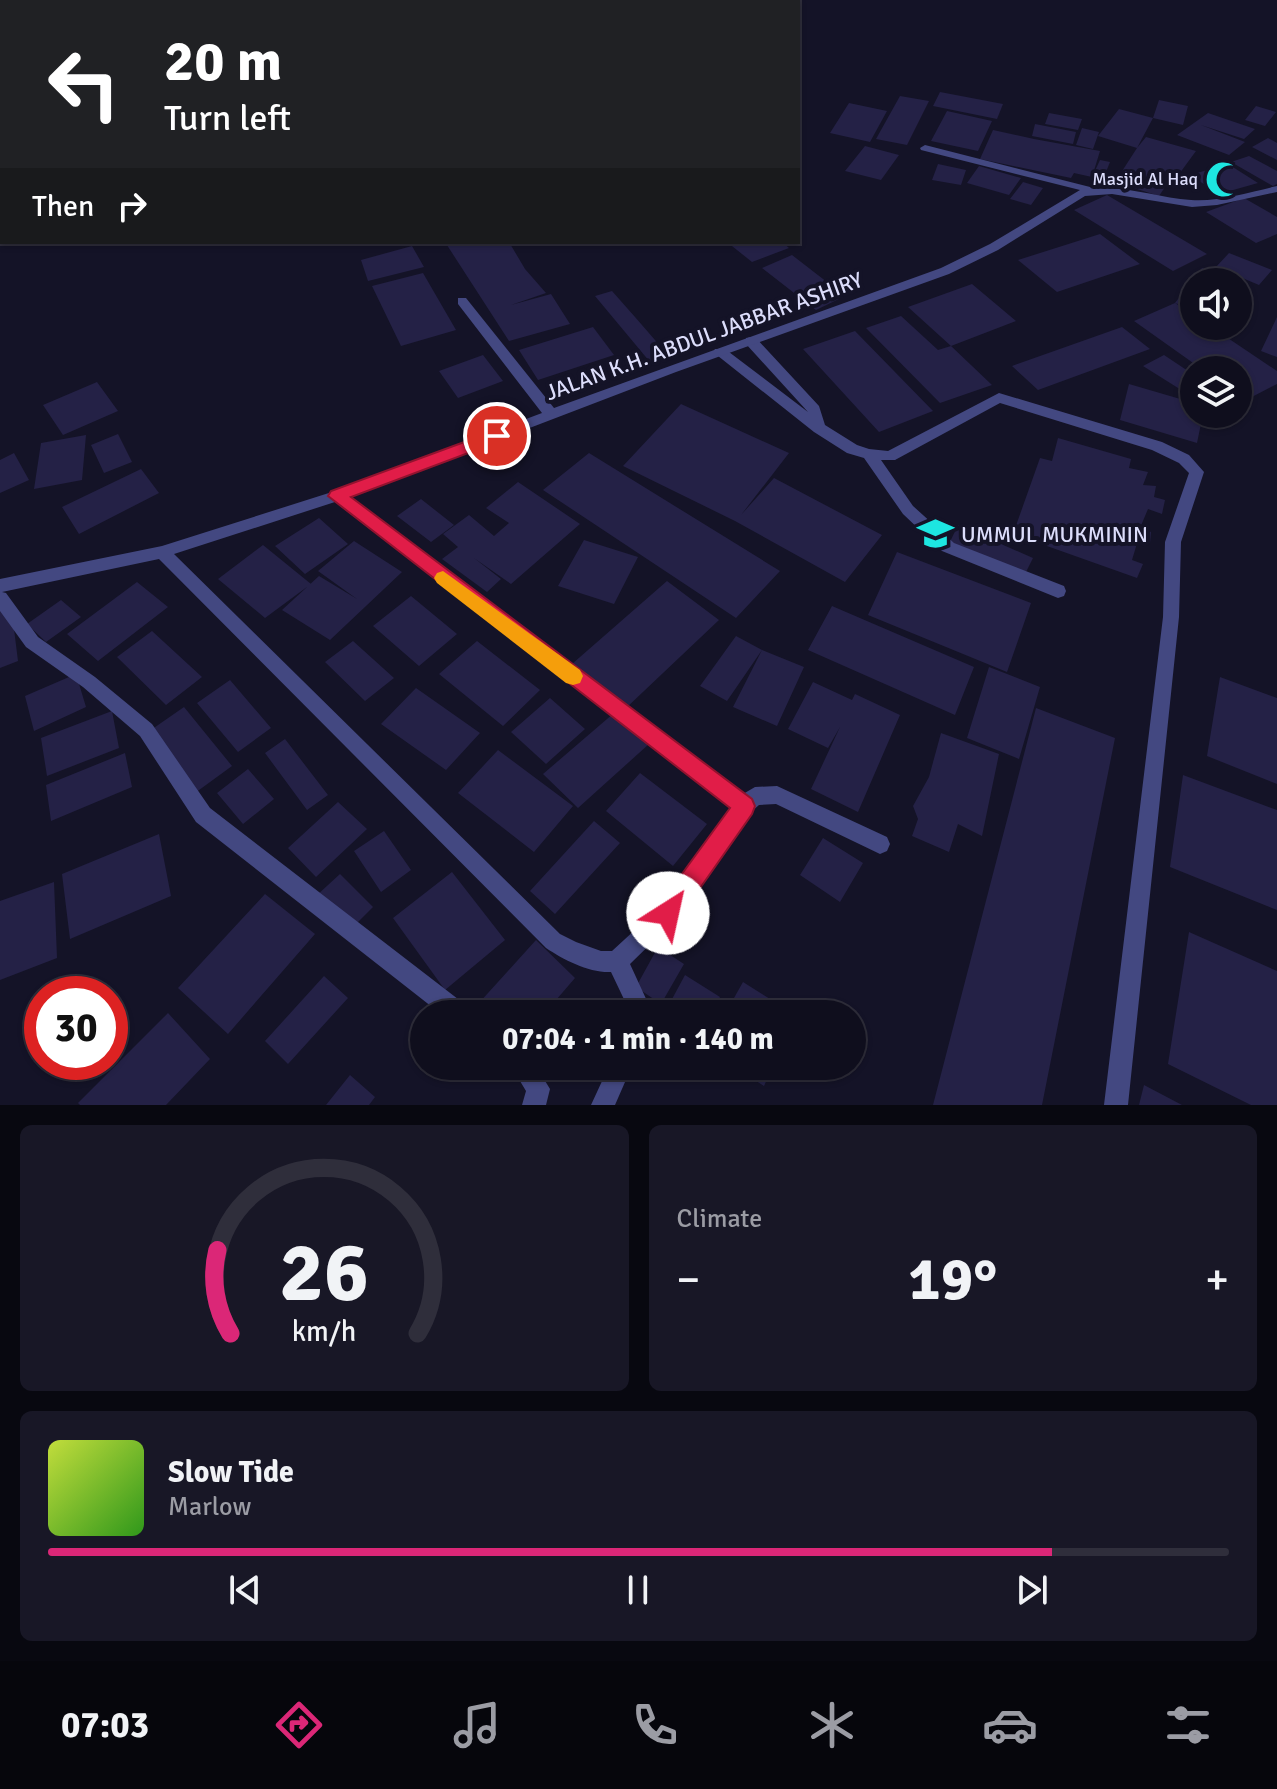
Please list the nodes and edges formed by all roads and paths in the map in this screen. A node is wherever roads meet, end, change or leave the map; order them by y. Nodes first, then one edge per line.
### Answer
1 (925, 148) dead end
2 (1277, 189) edge
3 (1095, 190) junction
4 (462, 301) dead end
5 (751, 341) junction
6 (720, 352) junction
7 (552, 415) junction
8 (819, 428) junction
9 (869, 454) junction
10 (337, 496) junction
11 (162, 552) junction
12 (0, 586) edge
13 (1058, 591) dead end
14 (0, 598) edge
15 (744, 806) junction
16 (880, 844) dead end
17 (617, 961) junction
18 (441, 1000) edge
19 (635, 1000) edge
20 (532, 1080) edge
21 (615, 1080) edge
22 (534, 1105) edge
23 (603, 1105) edge
24 (1116, 1105) edge

1 - 3 street
2 - 3 street
3 - 5 street, JALAN K.H. ABDUL JABBAR ASHIRY
4 - 7 street
5 - 6 street, JALAN K.H. ABDUL JABBAR ASHIRY
5 - 8 street
6 - 7 street, JALAN K.H. ABDUL JABBAR ASHIRY
6 - 8 street
7 - 10 street, JALAN K.H. ABDUL JABBAR ASHIRY
8 - 9 street
9 - 13 street
9 - 24 street
10 - 11 street, JALAN K.H. ABDUL JABBAR ASHIRY
10 - 15 street
11 - 12 street, JALAN K.H. ABDUL JABBAR ASHIRY
11 - 17 street
14 - 18 street
15 - 16 street
15 - 17 street
17 - 19 street
20 - 22 street
21 - 23 street

